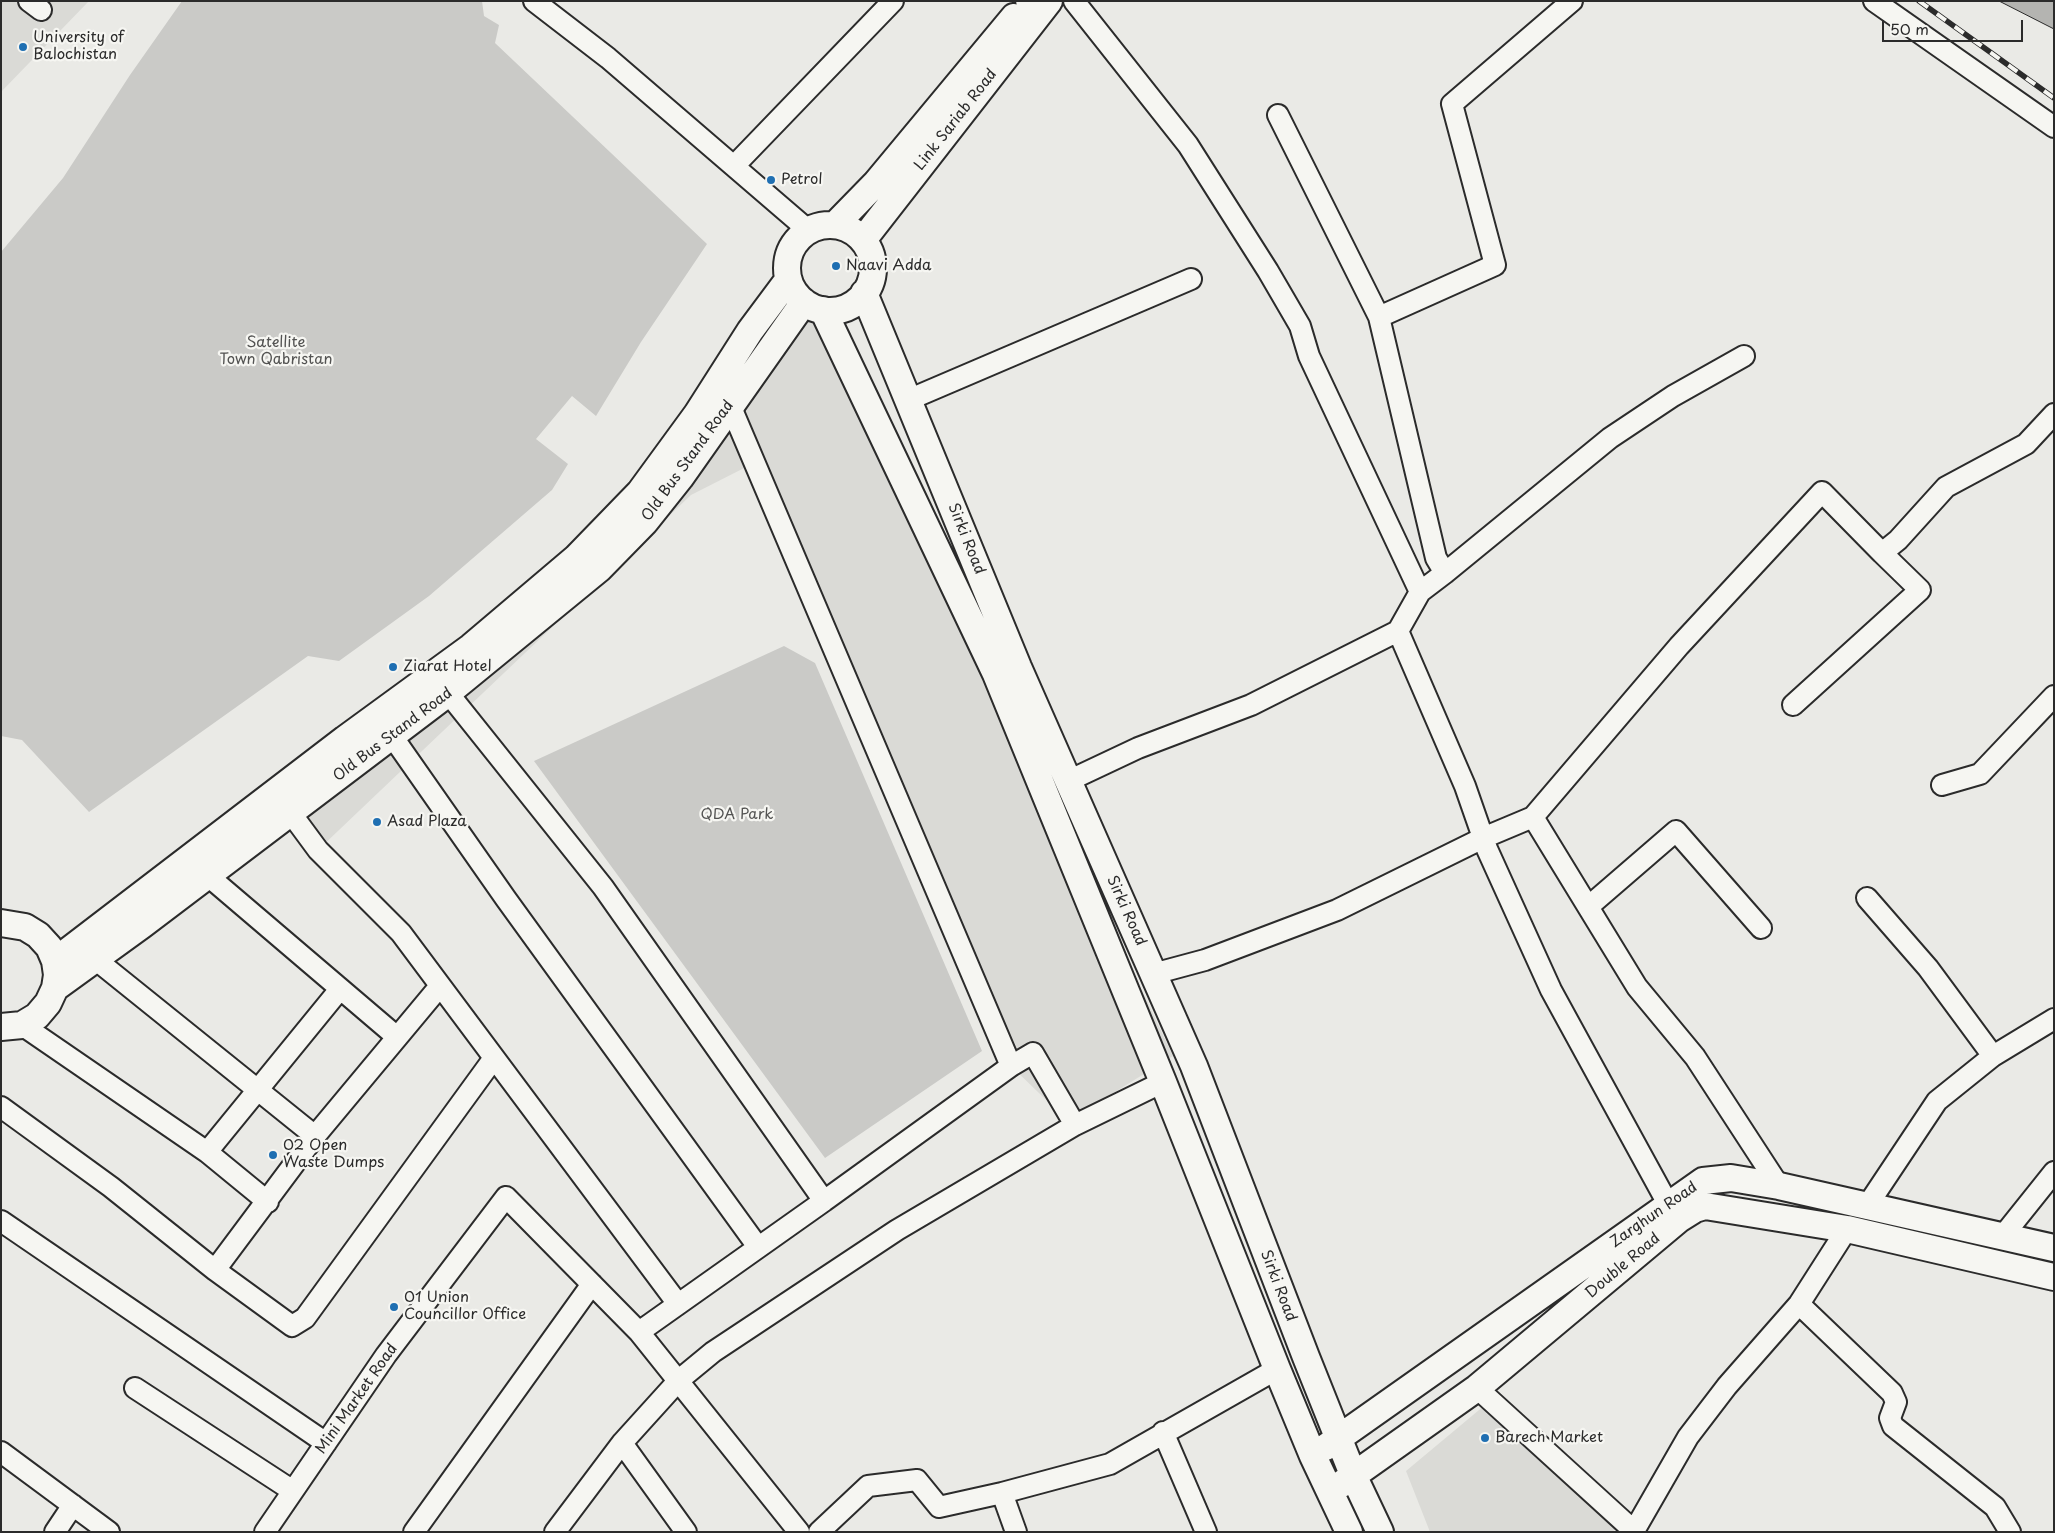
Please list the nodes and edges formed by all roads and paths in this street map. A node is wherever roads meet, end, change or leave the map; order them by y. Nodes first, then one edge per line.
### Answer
1 (534, 1) edge
2 (1074, 1) edge
3 (1572, 1) edge
4 (1874, 1) edge
5 (1032, 2) edge
6 (886, 4) edge
7 (1278, 115) dead end
8 (2054, 127) edge
9 (734, 166) junction
10 (835, 225) junction
11 (808, 230) junction
12 (863, 240) junction
13 (1191, 279) dead end
14 (788, 280) junction
15 (864, 293) junction
16 (813, 306) junction
17 (1379, 317) junction
18 (1744, 356) dead end
19 (908, 400) junction
20 (730, 405) junction
21 (2054, 414) edge
22 (1882, 553) junction
23 (1445, 574) junction
24 (1420, 592) junction
25 (1398, 631) junction
26 (448, 694) junction
27 (2054, 696) edge
28 (1793, 704) dead end
29 (392, 736) junction
30 (1068, 781) junction
31 (1942, 784) dead end
32 (290, 812) junction
33 (1533, 817) junction
34 (1483, 838) junction
35 (207, 876) junction
36 (1866, 898) dead end
37 (1588, 907) junction
38 (1, 923) edge
39 (1761, 928) dead end
40 (95, 959) junction
41 (55, 961) junction
42 (1153, 974) junction
43 (440, 986) junction
44 (55, 988) junction
45 (340, 989) junction
46 (2054, 1019) edge
47 (7, 1029) edge
48 (397, 1037) junction
49 (1993, 1056) junction
50 (494, 1058) junction
51 (1012, 1066) junction
52 (1163, 1082) junction
53 (258, 1091) junction
54 (1, 1108) edge
55 (1075, 1125) junction
56 (315, 1136) junction
57 (207, 1152) junction
58 (2054, 1172) edge
59 (1779, 1186) junction
60 (824, 1201) junction
61 (268, 1202) junction
62 (1867, 1206) junction
63 (1674, 1211) junction
64 (1, 1221) edge
65 (1847, 1228) junction
66 (2002, 1237) junction
67 (758, 1247) junction
68 (2054, 1248) edge
69 (215, 1270) junction
70 (2054, 1278) edge
71 (592, 1284) junction
72 (678, 1304) junction
73 (1800, 1304) junction
74 (640, 1332) junction
75 (1277, 1369) junction
76 (678, 1380) junction
77 (135, 1388) dead end
78 (1478, 1388) junction
79 (1163, 1432) junction
80 (1339, 1438) junction
81 (326, 1443) junction
82 (622, 1443) junction
83 (1313, 1456) junction
84 (3, 1458) edge
85 (1354, 1476) junction
86 (1331, 1490) junction
87 (293, 1491) junction
88 (1002, 1493) junction
89 (73, 1505) junction
90 (1635, 1531) edge
91 (55, 1532) edge
92 (109, 1532) edge
93 (265, 1532) edge
94 (414, 1532) edge
95 (555, 1532) edge
96 (686, 1532) edge
97 (799, 1532) edge
98 (819, 1532) edge
99 (1016, 1532) edge
100 (1206, 1532) edge
101 (1349, 1532) edge
102 (1380, 1532) edge
103 (2010, 1532) edge

1 - 9 street
2 - 24 street
3 - 17 street
4 - 8 street
5 - 10 main road, Link Sariab Road
5 - 12 main road, Link Sariab Road
6 - 9 street
7 - 17 street
9 - 11 street
10 - 11 main road
10 - 12 main road
11 - 14 main road
12 - 15 main road
13 - 19 street
14 - 16 main road
14 - 41 main road, Old Bus Stand Road
15 - 16 main road
15 - 19 main road, Sirki Road
16 - 20 main road, Old Bus Stand Road
16 - 52 main road, Sirki Road
17 - 23 street
18 - 23 street
19 - 30 main road, Sirki Road
20 - 26 main road, Old Bus Stand Road
20 - 51 street
21 - 22 street
22 - 28 street
22 - 33 street
23 - 24 street
24 - 25 street
25 - 30 street
25 - 34 street
26 - 29 main road, Old Bus Stand Road
26 - 60 street
27 - 31 street
29 - 32 main road, Old Bus Stand Road
29 - 67 street
30 - 42 main road, Sirki Road
32 - 35 main road, Old Bus Stand Road
32 - 43 street
33 - 34 street
33 - 37 street
34 - 42 street
34 - 63 street
35 - 40 main road, Old Bus Stand Road
35 - 45 street
36 - 49 street
37 - 39 street
37 - 59 street
38 - 41 main road
40 - 44 main road, Old Bus Stand Road
40 - 53 street
41 - 44 main road
42 - 80 main road, Sirki Road
43 - 48 street
43 - 50 street
44 - 47 main road
45 - 48 street
45 - 53 street
46 - 49 street
47 - 57 street
48 - 56 street
49 - 62 street
50 - 69 street
50 - 72 street
51 - 55 street
51 - 60 street
52 - 55 street
52 - 75 main road, Sirki Road
53 - 56 street
53 - 57 street
54 - 69 street
55 - 76 street
56 - 61 street
57 - 61 street
58 - 66 street
59 - 62 main road, Zarghun Road
59 - 63 main road, Zarghun Road
60 - 67 street
61 - 69 street
62 - 66 main road, Zarghun Road
63 - 65 main road, Double Road
63 - 78 main road, Double Road
63 - 80 main road, Zarghun Road
64 - 81 street
65 - 70 main road, Double Road
65 - 73 street
66 - 68 main road, Zarghun Road
67 - 72 street
71 - 74 street
71 - 81 street, Mini Market Road
71 - 94 street
72 - 74 street
73 - 90 street
73 - 103 street
74 - 76 street
75 - 79 street
75 - 83 main road, Sirki Road
76 - 82 street
76 - 97 street
77 - 87 street
78 - 85 main road, Double Road
78 - 90 street
79 - 88 street
79 - 100 street
80 - 83 main road, Zarghun Road
80 - 85 main road, Sirki Road
81 - 87 street, Mini Market Road
82 - 95 street
82 - 96 street
83 - 86 main road, Sirki Road
84 - 89 street
85 - 86 main road, Double Road
85 - 102 main road, Sirki Road
86 - 101 main road, Sirki Road
87 - 93 street, Mini Market Road
88 - 98 street
88 - 99 street
89 - 91 street
89 - 92 street

